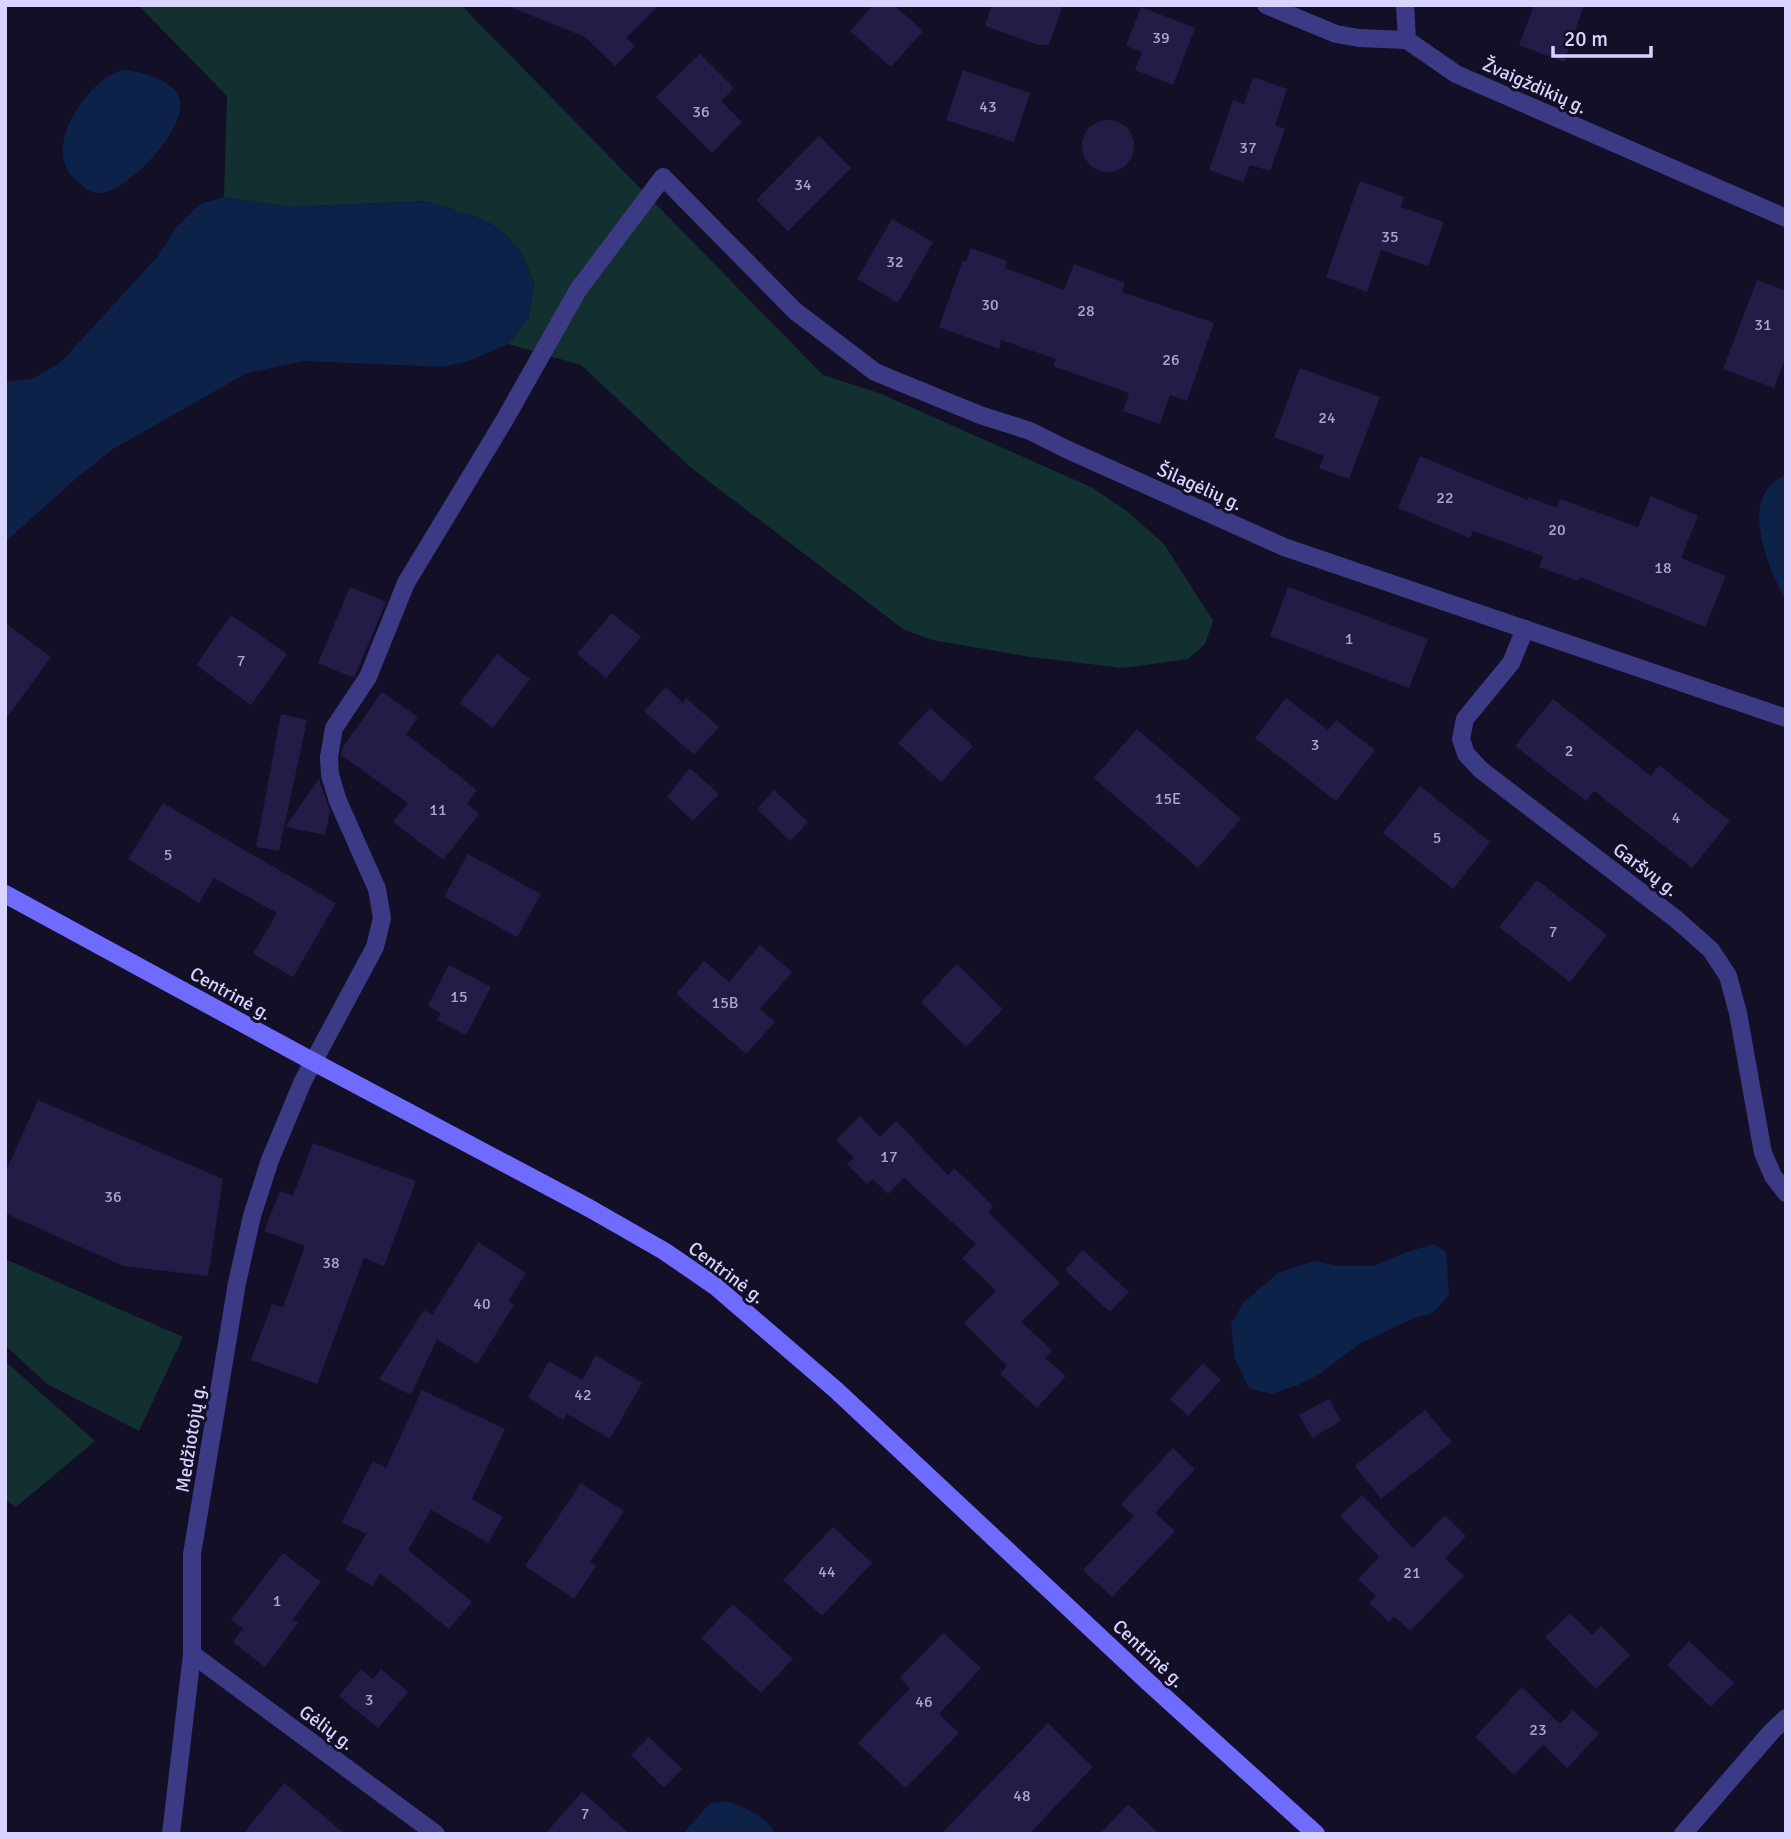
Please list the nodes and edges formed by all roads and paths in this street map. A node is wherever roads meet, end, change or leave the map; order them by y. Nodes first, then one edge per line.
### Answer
1 (1266, 5) edge
2 (1405, 5) edge
3 (1407, 40) junction
4 (663, 177) joint
5 (1786, 218) edge
6 (1525, 629) junction
7 (1786, 718) edge
8 (5, 894) edge
9 (312, 1061) junction
10 (1786, 1193) edge
11 (192, 1654) junction
12 (1786, 1718) edge
13 (171, 1834) edge
14 (436, 1834) edge
15 (1315, 1834) edge
16 (1683, 1834) edge

1 - 3 street
2 - 3 street
3 - 5 street, Žvaigždikių g.
4 - 6 street, Šilagėlių g.
4 - 9 street, Medžiotojų g.
6 - 7 street, Šilagėlių g.
6 - 10 street, Garšvų g.
8 - 9 main road, Centrinė g.
9 - 11 street, Medžiotojų g.
9 - 15 main road, Centrinė g.
11 - 13 street, Medžiotojų g.
11 - 14 street, Gėlių g.
12 - 16 street

